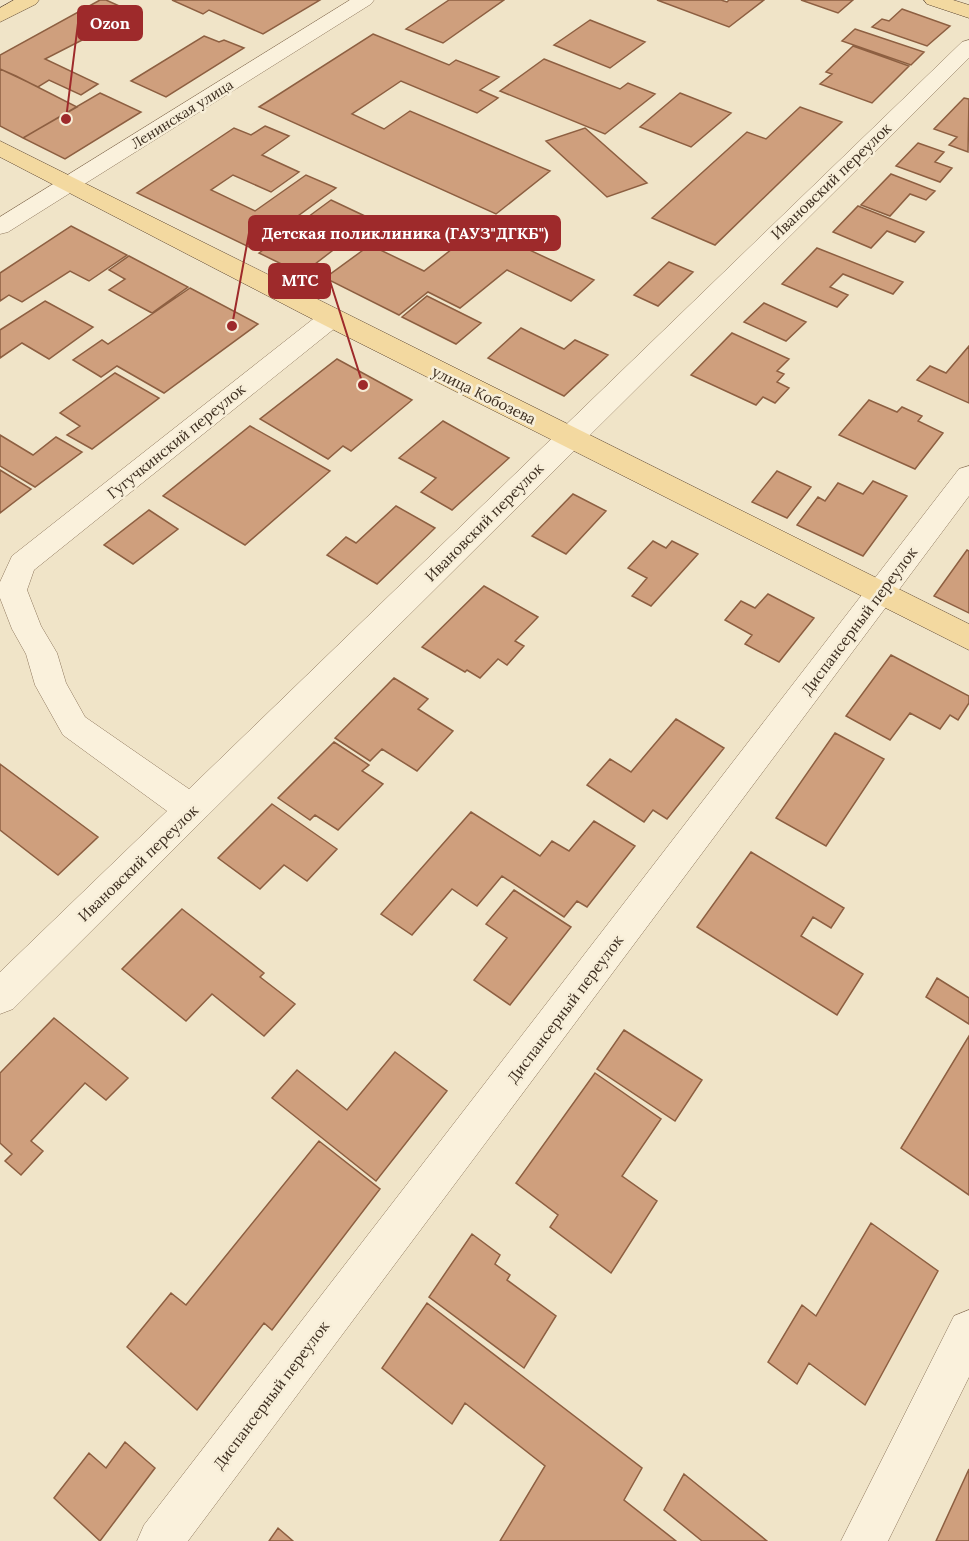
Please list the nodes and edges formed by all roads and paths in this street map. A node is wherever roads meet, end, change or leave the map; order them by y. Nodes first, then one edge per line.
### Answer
1 (29, 0) edge
2 (364, 0) edge
3 (934, 0) edge
4 (969, 12) edge
5 (0, 16) edge
6 (969, 46) edge
7 (0, 148) edge
8 (70, 184) junction
9 (0, 227) edge
10 (330, 318) junction
11 (570, 438) junction
12 (969, 476) edge
13 (881, 593) junction
14 (969, 638) edge
15 (192, 810) junction
16 (0, 997) edge
17 (969, 1331) edge
18 (160, 1541) edge
19 (864, 1541) edge

1 - 5 main road
2 - 8 street, Ленинская улица
3 - 4 main road
6 - 11 street, Ивановский переулок
7 - 8 main road, улица Кобозева
8 - 9 street, Ленинская улица
8 - 10 main road, улица Кобозева
10 - 11 main road, улица Кобозева
10 - 15 street, Гугучкинский переулок
11 - 13 main road, улица Кобозева
11 - 15 street, Ивановский переулок
12 - 13 street, Диспансерный переулок
13 - 14 main road, улица Кобозева
13 - 18 street, Диспансерный переулок
15 - 16 street, Ивановский переулок
17 - 19 street

